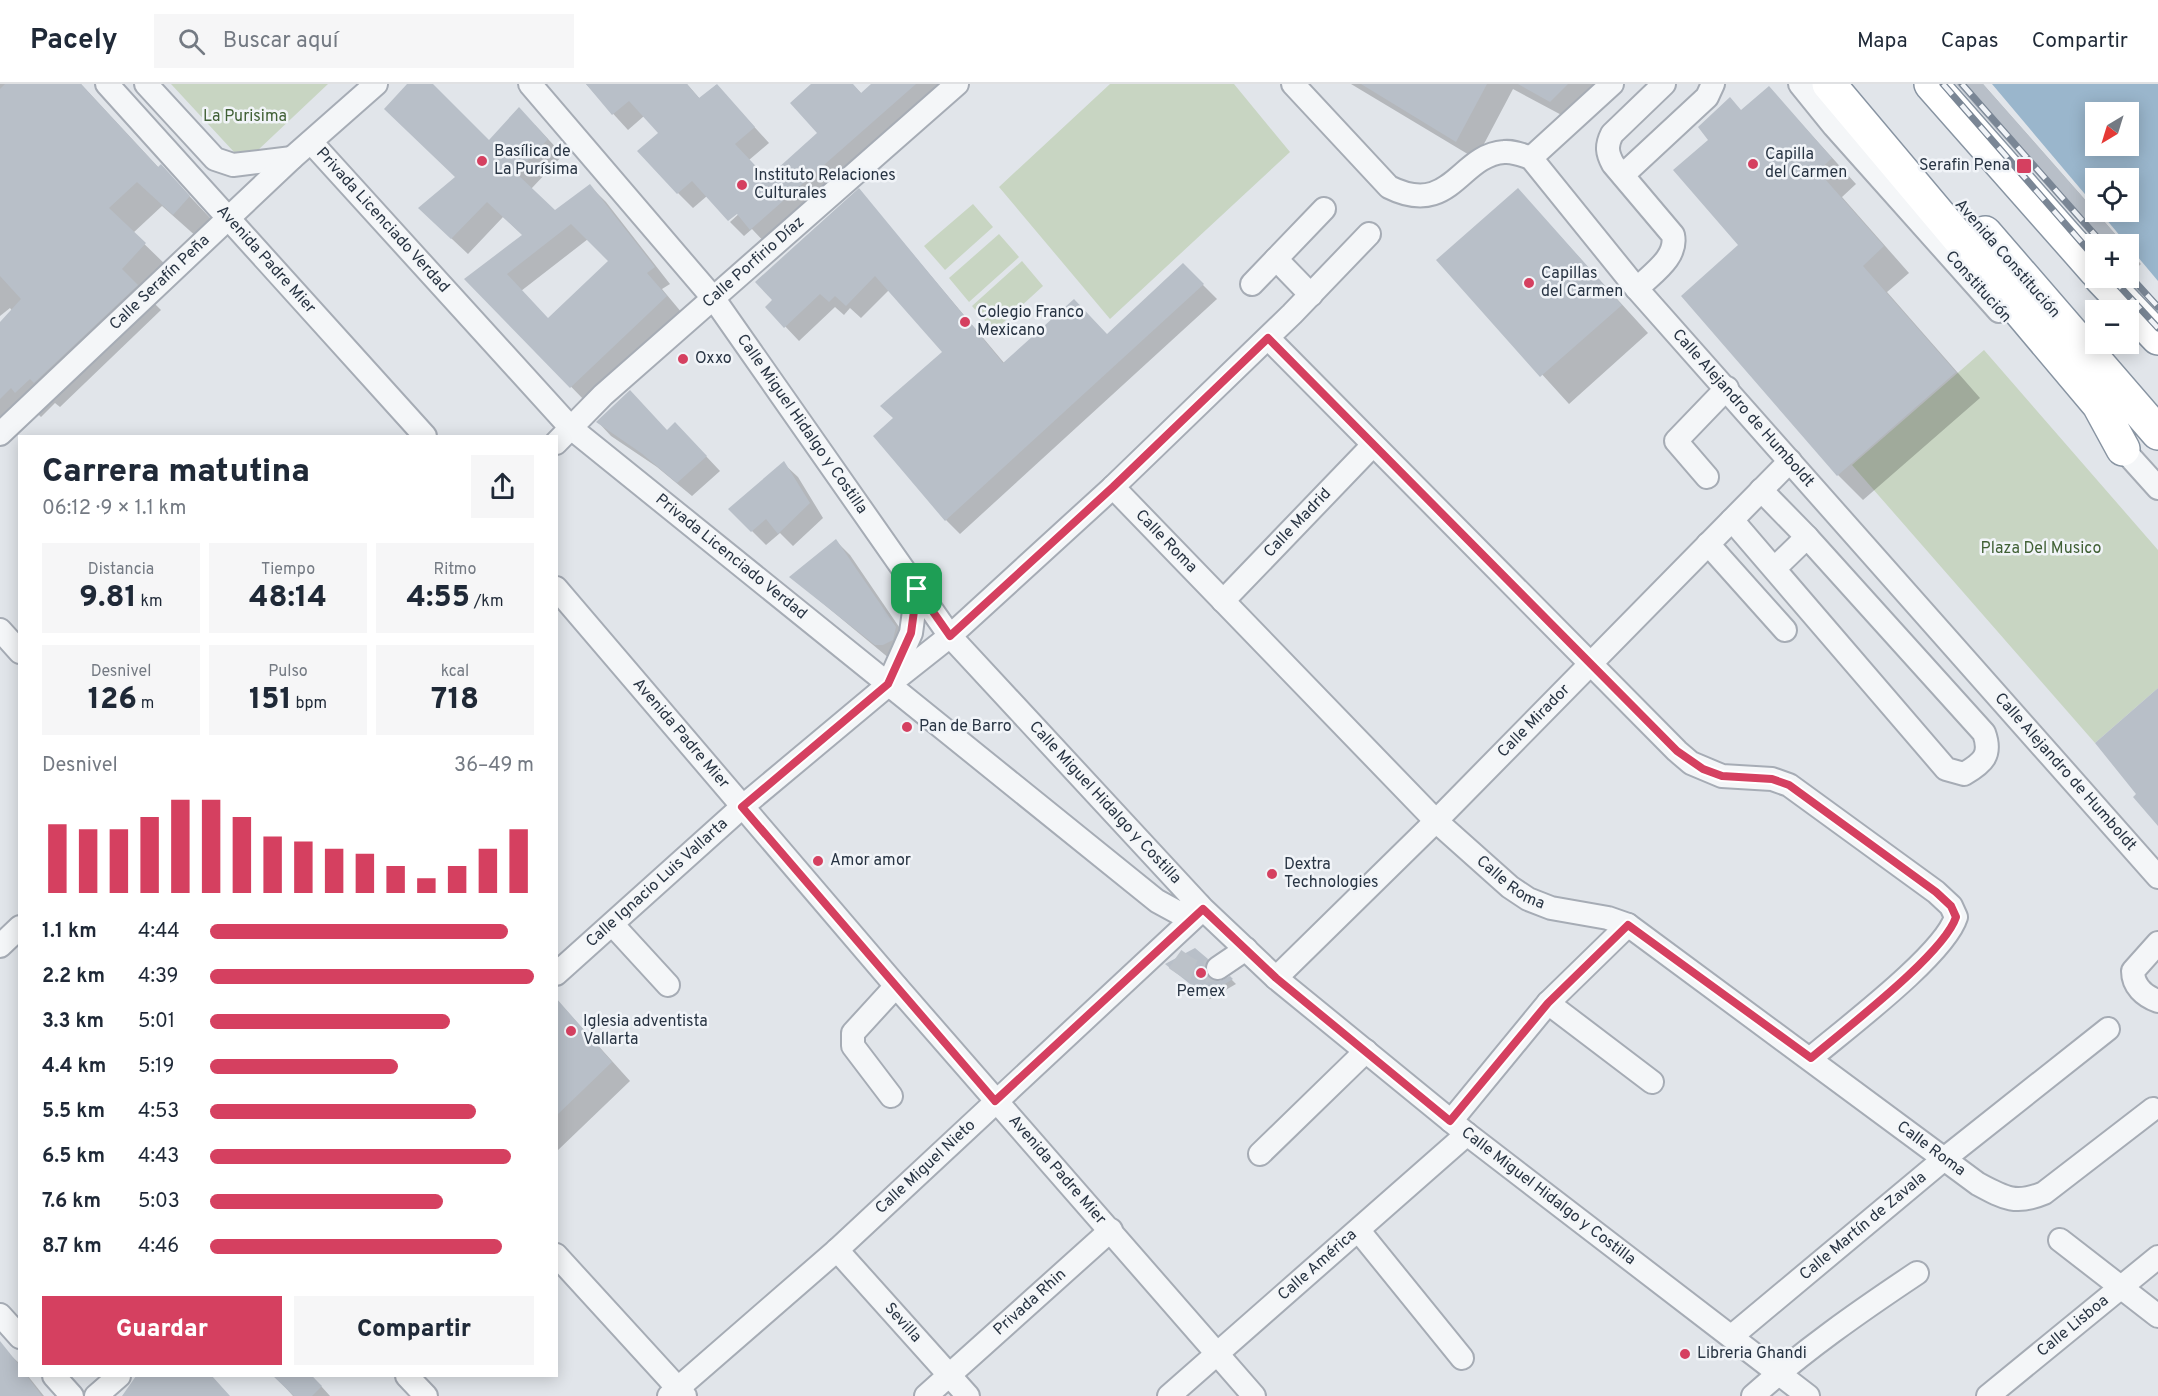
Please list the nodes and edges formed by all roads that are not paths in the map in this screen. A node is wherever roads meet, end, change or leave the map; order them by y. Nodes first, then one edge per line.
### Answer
1 (107, 84) edge
2 (146, 84) edge
3 (376, 84) edge
4 (530, 84) edge
5 (957, 84) edge
6 (1293, 84) edge
7 (1612, 84) edge
8 (1664, 84) edge
9 (1713, 84) edge
10 (1800, 84) edge
11 (1829, 84) edge
12 (1856, 84) edge
13 (1931, 84) edge
14 (311, 142) junction
15 (292, 158) junction
16 (1531, 158) junction
17 (1623, 175) junction
18 (1324, 209) dead end
19 (230, 218) junction
20 (1370, 234) dead end
21 (1276, 259) junction
22 (2085, 259) edge
23 (1252, 284) dead end
24 (2111, 288) edge
25 (1637, 289) junction
26 (1311, 295) junction
27 (714, 299) junction
28 (2122, 300) edge
29 (2139, 318) edge
30 (2139, 321) edge
31 (1268, 338) junction
32 (2158, 338) edge
33 (2158, 344) edge
34 (1727, 388) junction
35 (2158, 433) edge
36 (0, 434) edge
37 (424, 435) edge
38 (564, 436) edge
39 (1373, 445) junction
40 (2123, 449) junction
41 (1790, 461) junction
42 (1707, 477) dead end
43 (1113, 487) junction
44 (2158, 488) edge
45 (1761, 490) junction
46 (1732, 520) junction
47 (1807, 537) junction
48 (1708, 544) junction
49 (1775, 568) junction
50 (917, 589) junction
51 (558, 590) edge
52 (1223, 601) junction
53 (0, 630) edge
54 (1785, 630) dead end
55 (950, 636) junction
56 (18, 650) edge
57 (1590, 664) junction
58 (888, 684) junction
59 (742, 807) junction
60 (1436, 821) junction
61 (2158, 877) edge
62 (1201, 907) junction
63 (612, 924) junction
64 (1628, 925) junction
65 (2158, 943) edge
66 (1246, 949) junction
67 (1218, 968) tunnel mouth
68 (558, 972) edge
69 (1276, 978) junction
70 (668, 985) dead end
71 (896, 986) junction
72 (2158, 1000) edge
73 (1548, 1003) junction
74 (2108, 1029) dead end
75 (1366, 1052) junction
76 (1811, 1058) junction
77 (1652, 1082) dead end
78 (891, 1096) dead end
79 (995, 1101) junction
80 (2153, 1109) dead end
81 (1459, 1127) junction
82 (1260, 1154) dead end
83 (1944, 1159) junction
84 (1111, 1230) junction
85 (1359, 1231) junction
86 (2060, 1240) dead end
87 (837, 1250) junction
88 (558, 1257) edge
89 (2158, 1257) edge
90 (1917, 1273) dead end
91 (2120, 1287) junction
92 (0, 1315) edge
93 (2158, 1316) edge
94 (18, 1335) edge
95 (1732, 1336) junction
96 (1216, 1353) junction
97 (1462, 1358) dead end
98 (1777, 1374) junction
99 (950, 1376) junction
100 (55, 1377) edge
101 (118, 1377) edge
102 (408, 1377) edge
103 (678, 1393) edge
104 (72, 1396) edge
105 (96, 1396) edge
106 (426, 1396) edge
107 (926, 1396) edge
108 (968, 1396) edge
109 (1169, 1396) edge
110 (1254, 1396) edge
111 (1753, 1396) edge
112 (1808, 1396) edge
113 (1988, 1396) edge

1 - 19 street, Avenida Padre Mier
2 - 15 street
3 - 14 street, Calle Serafín Peña
4 - 27 street, Calle Miguel Hidalgo y Costilla
5 - 27 street, Calle Porfirio Díaz
6 - 16 street
7 - 16 street
8 - 17 street
9 - 17 street
10 - 40 street, Constitución
11 - 40 highway
12 - 35 highway, Avenida Constitución
13 - 22 highway
14 - 15 street, Calle Serafín Peña
14 - 38 street, Privada Licenciado Verdad
15 - 19 street, Calle Serafín Peña
16 - 25 street, Calle Alejandro de Humboldt
17 - 25 street
18 - 21 street
19 - 36 street, Calle Serafín Peña
19 - 37 street, Avenida Padre Mier
20 - 26 street, Calle Ignacio Luis Vallarta
21 - 23 street
21 - 26 street
24 - 28 highway
25 - 34 street, Calle Alejandro de Humboldt
26 - 31 street, Calle Ignacio Luis Vallarta
27 - 38 street, Calle Porfirio Díaz
27 - 50 street, Calle Miguel Hidalgo y Costilla
29 - 32 highway
30 - 33 highway
31 - 39 street
31 - 43 street, Calle Ignacio Luis Vallarta
34 - 41 street, Calle Alejandro de Humboldt
34 - 42 street
38 - 58 street, Privada Licenciado Verdad
39 - 52 street, Calle Madrid
39 - 57 street
40 - 44 street, Constitución
41 - 45 street, Calle Mirador
41 - 61 street, Calle Alejandro de Humboldt
43 - 52 street, Calle Roma
43 - 55 street, Calle Ignacio Luis Vallarta
45 - 46 street, Calle Mirador
45 - 47 street
46 - 48 street, Calle Mirador
46 - 49 street
47 - 49 street
47 - 49 street
48 - 54 street
48 - 57 street, Calle Mirador
50 - 55 street, Calle Miguel Hidalgo y Costilla
50 - 58 street
51 - 59 street, Avenida Padre Mier
52 - 60 street, Calle Roma
53 - 56 street
55 - 58 street, Calle Ignacio Luis Vallarta
55 - 62 street, Calle Miguel Hidalgo y Costilla
57 - 60 street, Calle Mirador
57 - 76 street
58 - 59 street, Calle Ignacio Luis Vallarta
58 - 62 street, Privada Licenciado Verdad
59 - 63 street, Calle Ignacio Luis Vallarta
59 - 71 street, Avenida Padre Mier
60 - 64 street, Calle Roma
60 - 69 street, Calle Mirador
62 - 66 street, Calle Miguel Hidalgo y Costilla
62 - 79 street, Calle Miguel Nieto
63 - 68 street, Calle Ignacio Luis Vallarta
63 - 70 street
64 - 73 street, Calle América
64 - 76 street, Calle Roma
65 - 72 street
66 - 67 street
66 - 69 street, Calle Miguel Hidalgo y Costilla
69 - 75 street, Calle Miguel Hidalgo y Costilla
71 - 78 street
71 - 79 street, Avenida Padre Mier
73 - 77 street
73 - 81 street, Calle América
74 - 83 street, Calle Martín de Zavala
75 - 81 street, Calle Miguel Hidalgo y Costilla
75 - 82 street
76 - 83 street, Calle Roma
79 - 84 street, Avenida Padre Mier
79 - 87 street, Calle Miguel Nieto
80 - 83 street, Calle Roma
81 - 85 street, Calle América
81 - 95 street, Calle Miguel Hidalgo y Costilla
83 - 95 street, Calle Martín de Zavala
84 - 96 street, Avenida Padre Mier
84 - 99 street, Privada Rhin
85 - 96 street, Calle América
85 - 97 street
86 - 91 street
87 - 99 street, Sevilla
87 - 103 street, Calle Miguel Nieto
88 - 103 street
89 - 91 street, Calle Lisboa
90 - 98 street
91 - 93 street
91 - 113 street, Calle Lisboa
92 - 94 street
95 - 98 street, Calle Miguel Hidalgo y Costilla
96 - 109 street, Calle América
96 - 110 street, Avenida Padre Mier
98 - 111 street
98 - 112 street, Calle Miguel Hidalgo y Costilla
99 - 107 street, Privada Rhin
99 - 108 street, Sevilla
100 - 104 street
101 - 105 street
102 - 106 street

